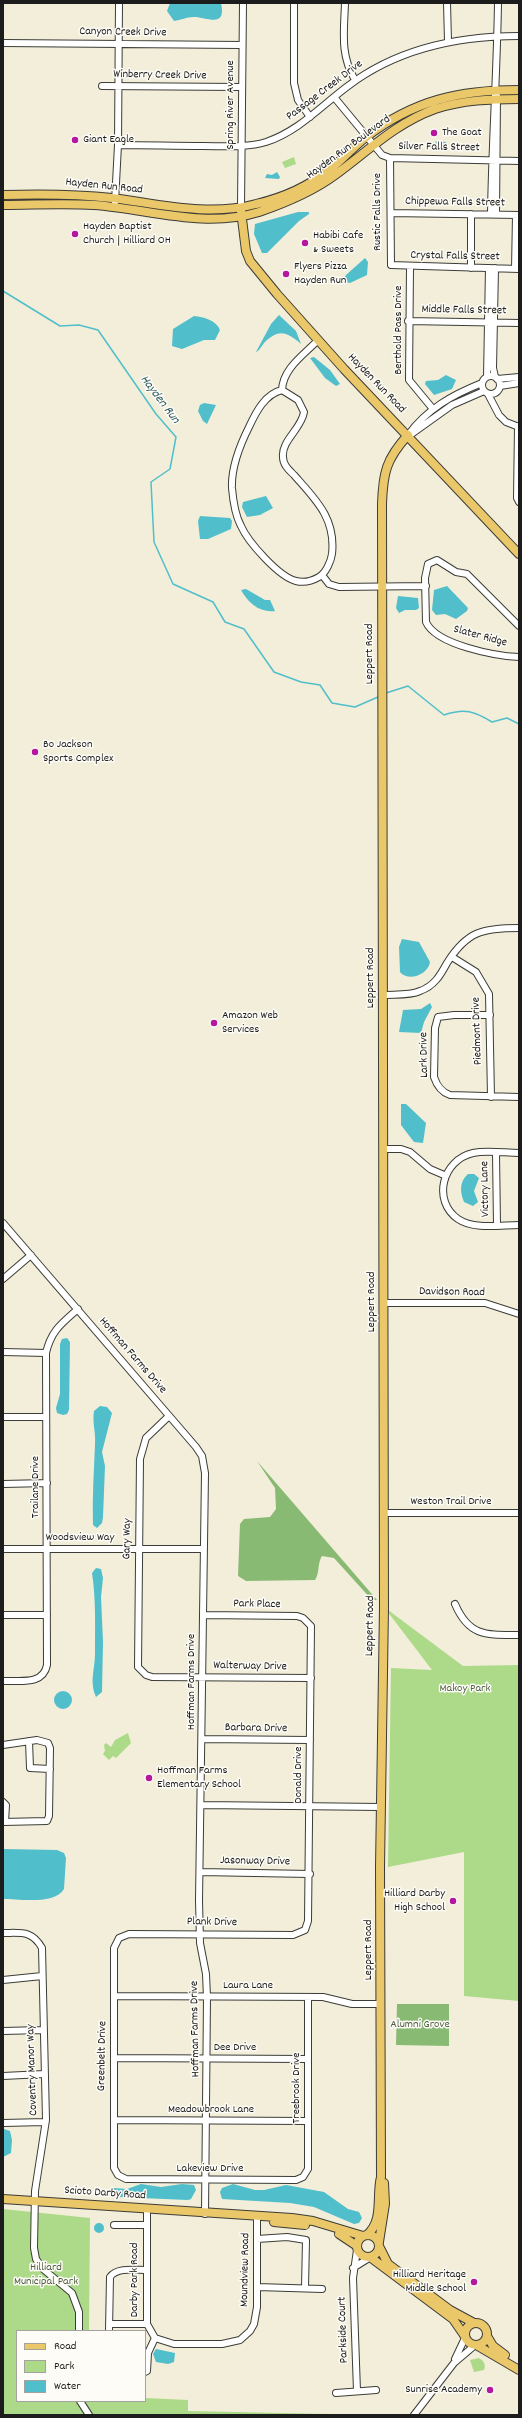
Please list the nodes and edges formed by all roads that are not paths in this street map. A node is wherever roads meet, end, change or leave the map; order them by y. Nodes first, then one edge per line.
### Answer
1 (119, 3) edge
2 (243, 3) edge
3 (294, 3) edge
4 (345, 3) edge
5 (448, 3) edge
6 (498, 3) edge
7 (499, 36) junction
8 (519, 36) edge
9 (448, 41) junction
10 (3, 42) edge
11 (118, 44) junction
12 (242, 45) junction
13 (355, 80) junction
14 (102, 86) dead end
15 (118, 86) junction
16 (241, 87) junction
17 (495, 90) junction
18 (519, 90) edge
19 (334, 97) junction
20 (496, 99) junction
21 (519, 100) edge
22 (310, 117) junction
23 (367, 136) junction
24 (373, 144) junction
25 (118, 145) junction
26 (242, 146) junction
27 (390, 158) junction
28 (494, 161) junction
29 (519, 161) edge
30 (3, 195) edge
31 (116, 198) junction
32 (3, 205) edge
33 (241, 206) junction
34 (115, 208) junction
35 (391, 213) junction
36 (471, 214) junction
37 (494, 214) junction
38 (517, 214) edge
39 (241, 216) junction
40 (391, 265) joint
41 (410, 267) junction
42 (471, 268) junction
43 (492, 268) junction
44 (517, 269) edge
45 (408, 322) junction
46 (491, 323) junction
47 (519, 323) edge
48 (318, 340) junction
49 (487, 377) junction
50 (496, 378) junction
51 (519, 378) edge
52 (482, 383) junction
53 (519, 383) edge
54 (500, 386) junction
55 (282, 390) junction
56 (490, 394) junction
57 (432, 409) junction
58 (518, 426) edge
59 (408, 435) junction
60 (518, 482) edge
61 (519, 502) edge
62 (519, 554) edge
63 (322, 575) junction
64 (426, 586) junction
65 (382, 587) junction
66 (519, 626) edge
67 (519, 657) edge
68 (519, 928) edge
69 (452, 957) junction
70 (383, 995) junction
71 (490, 1016) junction
72 (491, 1097) junction
73 (519, 1097) edge
74 (383, 1149) junction
75 (496, 1153) junction
76 (519, 1153) edge
77 (444, 1175) junction
78 (3, 1223) edge
79 (519, 1225) edge
80 (497, 1226) junction
81 (31, 1255) junction
82 (3, 1279) edge
83 (384, 1303) junction
84 (78, 1309) junction
85 (519, 1314) edge
86 (3, 1352) edge
87 (46, 1353) junction
88 (169, 1416) junction
89 (3, 1417) edge
90 (46, 1417) junction
91 (47, 1483) junction
92 (3, 1484) edge
93 (384, 1513) junction
94 (519, 1513) edge
95 (47, 1549) junction
96 (139, 1549) junction
97 (204, 1549) junction
98 (3, 1550) edge
99 (455, 1604) dead end
100 (47, 1614) junction
101 (3, 1615) edge
102 (203, 1615) junction
103 (308, 1621) joint
104 (519, 1635) edge
105 (141, 1672) joint
106 (203, 1677) junction
107 (311, 1678) junction
108 (3, 1680) edge
109 (202, 1739) junction
110 (310, 1740) junction
111 (30, 1741) junction
112 (3, 1746) edge
113 (50, 1768) junction
114 (3, 1802) edge
115 (202, 1805) junction
116 (310, 1806) junction
117 (381, 1807) junction
118 (4, 1822) edge
119 (200, 1872) junction
120 (310, 1874) junction
121 (305, 1930) joint
122 (3, 1933) edge
123 (200, 1934) junction
124 (119, 1938) joint
125 (42, 1976) junction
126 (3, 1980) edge
127 (115, 1996) junction
128 (208, 1997) junction
129 (308, 1997) junction
130 (381, 2004) junction
131 (43, 2030) junction
132 (3, 2031) edge
133 (114, 2058) junction
134 (207, 2059) junction
135 (308, 2059) junction
136 (44, 2074) junction
137 (3, 2076) edge
138 (114, 2120) junction
139 (207, 2121) junction
140 (308, 2121) junction
141 (45, 2122) junction
142 (3, 2123) edge
143 (118, 2175) joint
144 (303, 2177) joint
145 (381, 2177) junction
146 (207, 2181) junction
147 (3, 2199) edge
148 (36, 2202) junction
149 (147, 2209) junction
150 (205, 2214) junction
151 (257, 2218) junction
152 (114, 2225) dead end
153 (146, 2225) junction
154 (365, 2235) junction
155 (257, 2239) junction
156 (379, 2243) junction
157 (357, 2248) junction
158 (370, 2258) junction
159 (353, 2268) junction
160 (147, 2270) junction
161 (257, 2287) junction
162 (305, 2288) junction
163 (322, 2289) dead end
164 (474, 2323) junction
165 (147, 2324) junction
166 (109, 2328) edge
167 (79, 2330) edge
168 (465, 2336) junction
169 (487, 2336) junction
170 (155, 2338) junction
171 (476, 2346) junction
172 (454, 2363) junction
173 (519, 2363) edge
174 (519, 2370) edge
175 (146, 2372) edge
176 (357, 2390) junction
177 (376, 2390) dead end
178 (336, 2393) dead end
179 (81, 2402) edge
180 (88, 2415) edge
181 (414, 2415) edge

1 - 11 street
2 - 12 street, Spring River Avenue
3 - 22 street
4 - 13 street
5 - 9 street
6 - 7 street
7 - 8 street, Passage Creek Drive
7 - 9 street, Passage Creek Drive
7 - 17 street
9 - 13 street, Passage Creek Drive
10 - 11 street, Canyon Creek Drive
11 - 12 street, Canyon Creek Drive
11 - 15 street
12 - 16 street, Spring River Avenue
13 - 19 street, Passage Creek Drive
14 - 15 street, Winberry Creek Drive
15 - 16 street, Winberry Creek Drive
15 - 25 street
16 - 26 street, Spring River Avenue
17 - 18 main road, Hayden Run Boulevard
17 - 20 street
17 - 23 main road, Hayden Run Boulevard
19 - 22 street, Passage Creek Drive
19 - 23 street, Silver Falls Street
20 - 21 main road, Hayden Run Boulevard
20 - 24 main road, Hayden Run Boulevard
20 - 28 street
22 - 26 street, Passage Creek Drive
23 - 24 street, Silver Falls Street
23 - 33 main road, Hayden Run Boulevard
24 - 27 street, Silver Falls Street
24 - 39 main road, Hayden Run Boulevard
25 - 26 street, Passage Creek Drive
25 - 31 street
26 - 33 street, Spring River Avenue
27 - 28 street, Silver Falls Street
27 - 35 street, Rustic Falls Drive
28 - 29 street, Silver Falls Street
28 - 37 street
30 - 31 main road, Hayden Run Road
31 - 33 main road, Hayden Run Road
31 - 34 street
32 - 34 main road, Hayden Run Road
33 - 39 main road, Hayden Run Road
34 - 39 main road, Hayden Run Road
35 - 36 street, Chippewa Falls Street
35 - 40 street, Rustic Falls Drive
36 - 37 street, Chippewa Falls Street
36 - 42 street
37 - 38 street, Chippewa Falls Street
38 - 44 street
39 - 48 main road, Hayden Run Road
40 - 41 street, Crystal Falls Street
41 - 42 street, Crystal Falls Street
41 - 45 street, Berthold Pass Drive
42 - 43 street, Crystal Falls Street
43 - 44 street, Crystal Falls Street
43 - 46 street
45 - 46 street, Middle Falls Street
45 - 57 street, Berthold Pass Drive
46 - 47 street, Middle Falls Street
46 - 49 street
46 - 50 street
48 - 55 street
48 - 59 main road, Hayden Run Road
49 - 50 street
49 - 52 street
50 - 51 street
50 - 54 street
52 - 56 street
52 - 57 street
53 - 54 street
54 - 56 street
55 - 63 street
55 - 63 street
56 - 58 street
56 - 59 street
57 - 59 street
58 - 60 street
59 - 62 main road, Hayden Run Road
59 - 65 main road, Leppert Road
60 - 61 street
63 - 65 street
64 - 65 street
64 - 66 street, Slater Ridge
64 - 67 street, Slater Ridge
65 - 70 main road, Leppert Road
68 - 69 street
69 - 70 street
69 - 71 street, Piedmont Drive
70 - 74 main road, Leppert Road
71 - 72 street, Piedmont Drive
71 - 72 street, Lark Drive
72 - 73 street
74 - 77 street
74 - 83 main road, Leppert Road
75 - 76 street
75 - 77 street
75 - 80 street, Victory Lane
77 - 80 street
78 - 81 street, Hoffman Farms Drive
79 - 80 street
81 - 82 street
81 - 84 street, Hoffman Farms Drive
83 - 85 street, Davidson Road
83 - 93 main road, Leppert Road
84 - 87 street, Trailane Drive
84 - 88 street, Hoffman Farms Drive
86 - 87 street
87 - 90 street, Trailane Drive
88 - 96 street, Gary Way
88 - 97 street, Hoffman Farms Drive
89 - 90 street
90 - 91 street, Trailane Drive
91 - 92 street
91 - 95 street, Trailane Drive
93 - 94 street, Weston Trail Drive
93 - 117 main road, Leppert Road
95 - 96 street, Woodsview Way
95 - 98 street, Woodsview Way
95 - 100 street, Trailane Drive
96 - 97 street, Woodsview Way
96 - 105 street, Gary Way
97 - 102 street, Hoffman Farms Drive
99 - 104 street
100 - 101 street
100 - 108 street, Trailane Drive
102 - 103 street, Park Place
102 - 106 street, Hoffman Farms Drive
103 - 107 street, Donald Drive
105 - 106 street, Walterway Drive
106 - 107 street, Walterway Drive
106 - 109 street, Hoffman Farms Drive
107 - 110 street, Donald Drive
109 - 110 street, Barbara Drive
109 - 115 street, Hoffman Farms Drive
110 - 116 street, Donald Drive
111 - 112 street
111 - 113 street
111 - 113 street
113 - 118 street
114 - 118 street
115 - 116 street
115 - 119 street, Hoffman Farms Drive
116 - 117 street
116 - 120 street, Donald Drive
117 - 130 main road, Leppert Road
119 - 120 street, Jasonway Drive
119 - 123 street, Hoffman Farms Drive
120 - 121 street, Donald Drive
121 - 123 street, Plank Drive
122 - 125 street, Coventry Manor Way
123 - 124 street, Plank Drive
123 - 128 street, Hoffman Farms Drive
124 - 127 street, Greenbelt Drive
125 - 126 street
125 - 131 street, Coventry Manor Way
127 - 128 street, Laura Lane
127 - 133 street, Greenbelt Drive
128 - 129 street, Laura Lane
128 - 134 street, Hoffman Farms Drive
129 - 130 street, Laura Lane
129 - 135 street, Treebrook Drive
130 - 145 main road, Leppert Road
131 - 132 street
131 - 136 street, Coventry Manor Way
133 - 134 street, Dee Drive
133 - 138 street, Greenbelt Drive
134 - 135 street, Dee Drive
134 - 139 street, Hoffman Farms Drive
135 - 140 street, Treebrook Drive
136 - 137 street
136 - 141 street, Coventry Manor Way
138 - 139 street, Meadowbrook Lane
138 - 143 street, Greenbelt Drive
139 - 140 street, Meadowbrook Lane
139 - 146 street, Hoffman Farms Drive
140 - 144 street, Treebrook Drive
141 - 142 street
141 - 148 street, Coventry Manor Way
143 - 146 street, Lakeview Drive
144 - 146 street, Lakeview Drive
145 - 154 main road, Leppert Road
145 - 156 main road, Leppert Road
146 - 150 street, Hoffman Farms Drive
147 - 148 main road, Scioto Darby Road
148 - 149 main road, Scioto Darby Road
148 - 167 street, Coventry Manor Way
149 - 150 main road, Scioto Darby Road
149 - 153 street, Darby Park Road
150 - 151 main road, Scioto Darby Road
151 - 154 main road, Scioto Darby Road
151 - 155 street, Moundview Road
151 - 157 main road, Scioto Darby Road
152 - 153 street
153 - 160 street, Darby Park Road
154 - 156 main road
154 - 157 main road
155 - 161 street, Moundview Road
155 - 162 street
156 - 158 main road
156 - 164 main road
157 - 158 main road
157 - 159 street, Parkside Court
158 - 159 street
158 - 168 main road
159 - 176 street, Parkside Court
160 - 165 street, Darby Park Road
160 - 166 street
161 - 162 street
161 - 170 street, Moundview Road
162 - 163 street
164 - 168 main road
164 - 169 main road
165 - 166 street
165 - 170 street, Darby Park Road
168 - 171 main road
168 - 172 street
169 - 171 main road
169 - 173 main road
170 - 175 street
171 - 172 street
171 - 174 main road
172 - 181 street
176 - 177 street
176 - 178 street
179 - 180 street

